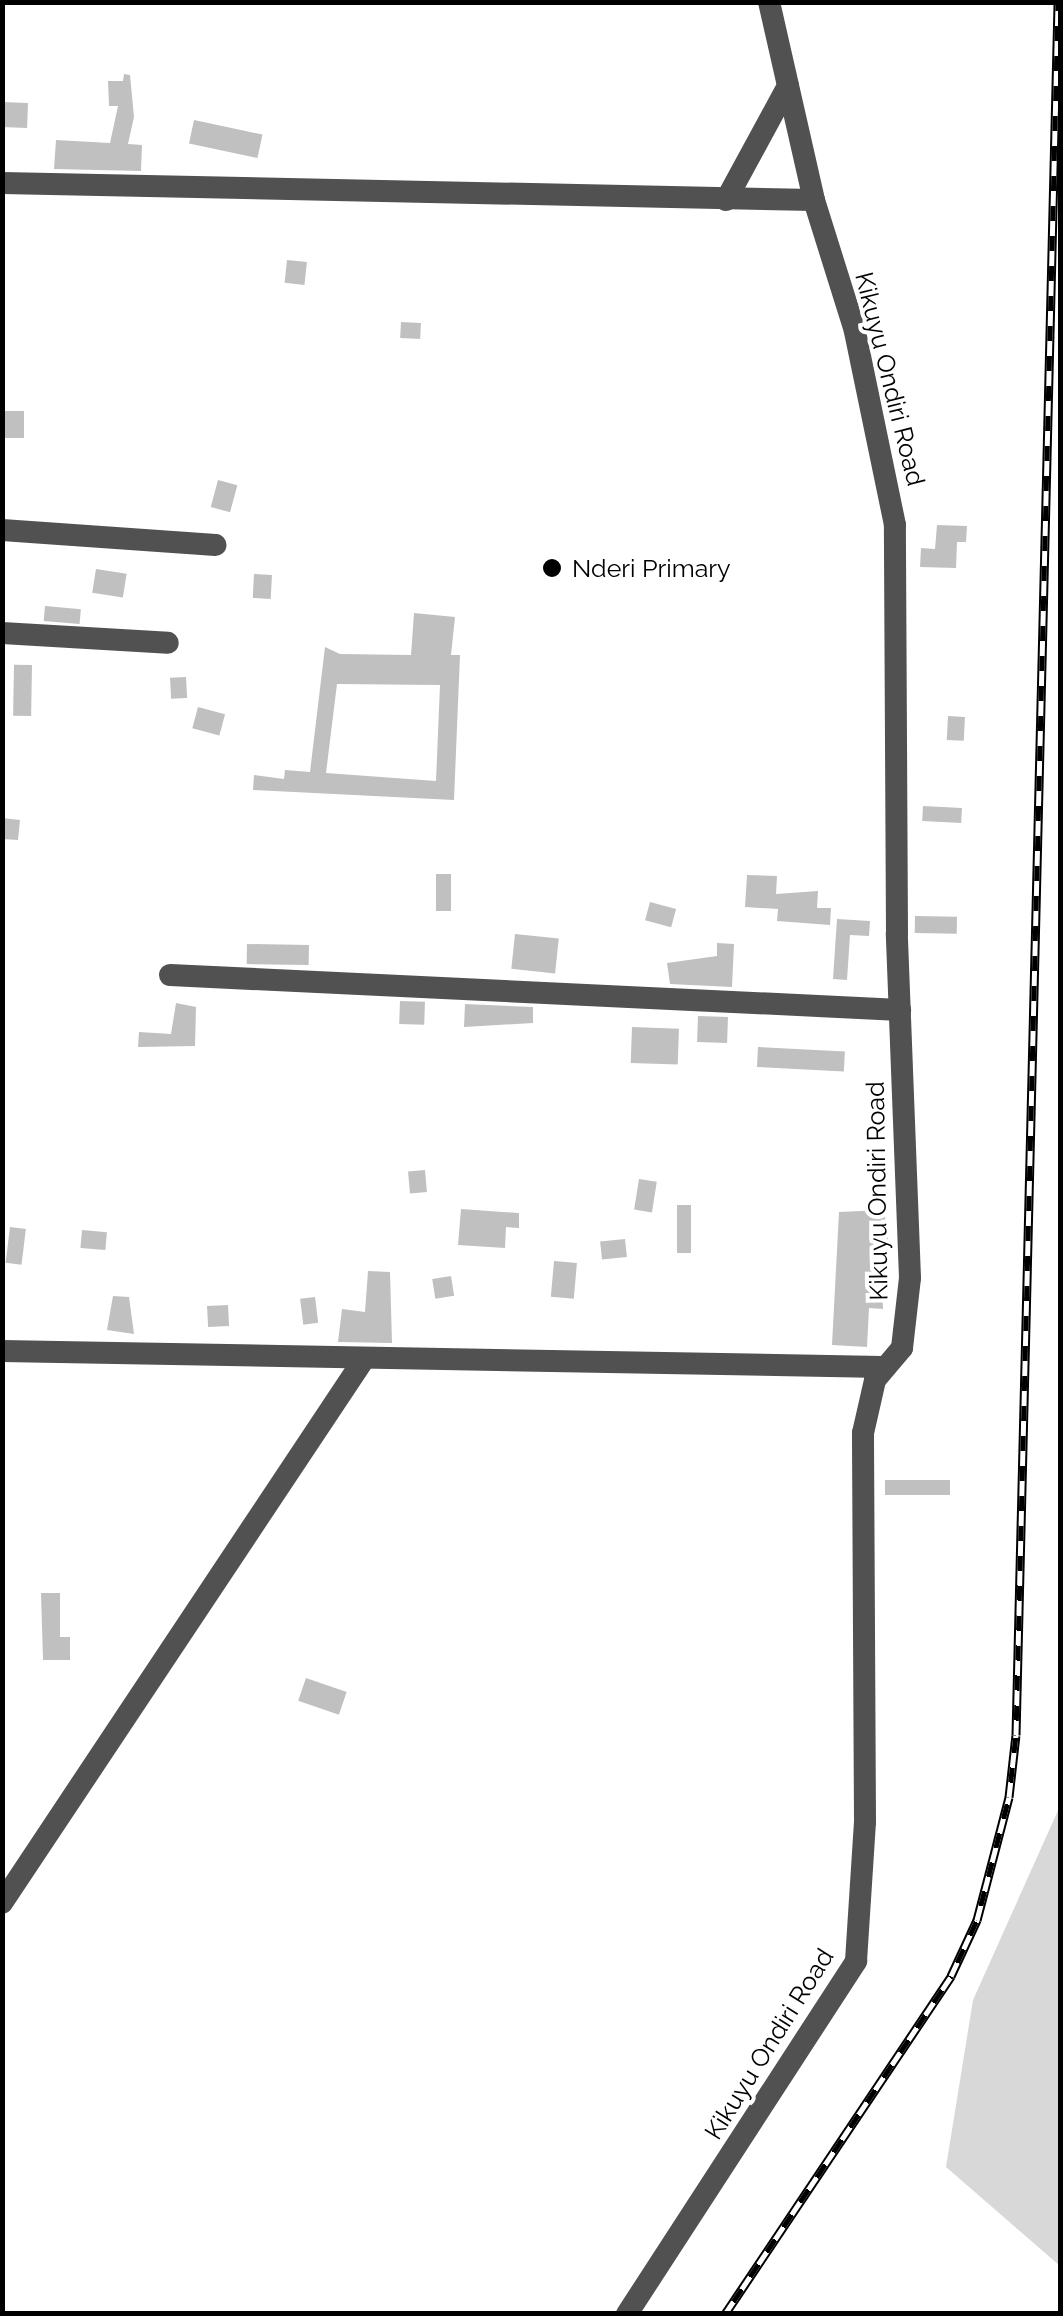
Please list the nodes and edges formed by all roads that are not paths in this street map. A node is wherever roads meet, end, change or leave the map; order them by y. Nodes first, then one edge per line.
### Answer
1 (769, 2) edge
2 (788, 86) junction
3 (2, 183) edge
4 (726, 200) junction
5 (814, 200) junction
6 (2, 530) edge
7 (216, 545) dead end
8 (2, 633) edge
9 (168, 643) dead end
10 (170, 975) dead end
11 (900, 1010) junction
12 (2, 1352) edge
13 (362, 1362) junction
14 (882, 1367) junction
15 (2, 1903) edge
16 (626, 2314) edge

1 - 2 street, Kikuyu Ondiri Road
2 - 4 street
2 - 5 street, Kikuyu Ondiri Road
3 - 4 street
4 - 5 street
5 - 11 street, Kikuyu Ondiri Road
6 - 7 street
8 - 9 street
10 - 11 street
11 - 14 street, Kikuyu Ondiri Road
12 - 13 street
13 - 14 street
13 - 15 street
14 - 16 street, Kikuyu Ondiri Road

